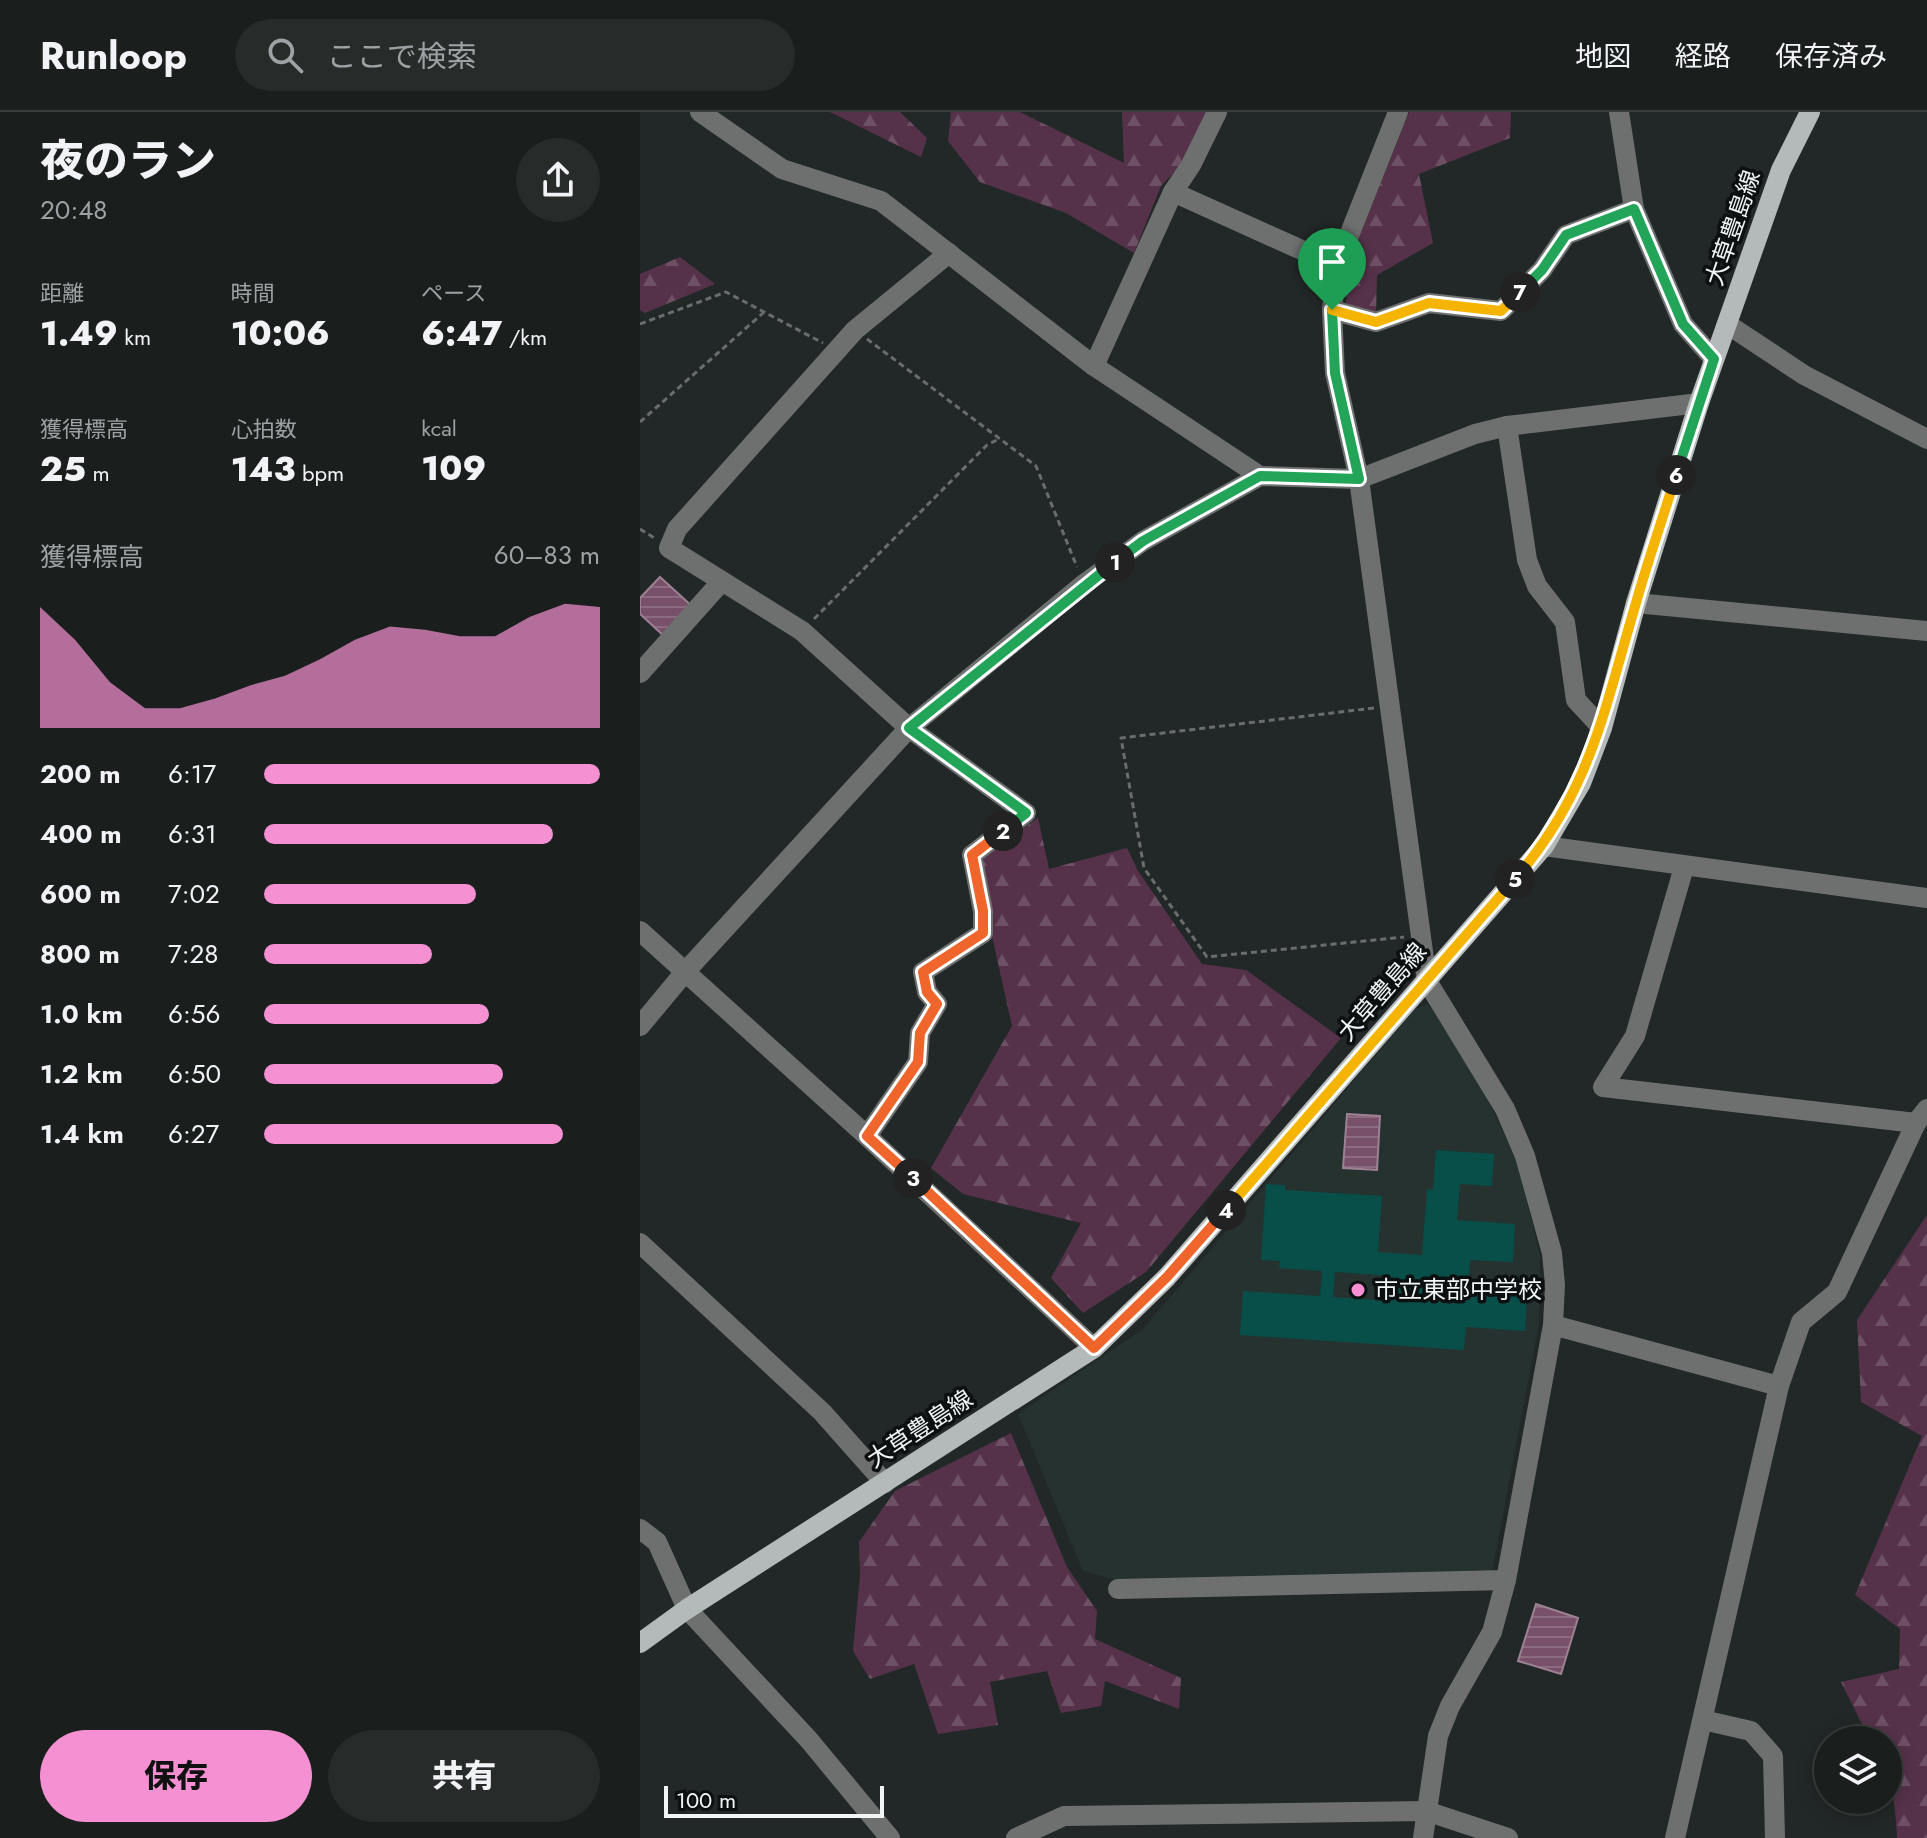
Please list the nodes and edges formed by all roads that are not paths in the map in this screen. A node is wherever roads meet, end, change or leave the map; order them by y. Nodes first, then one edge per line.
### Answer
1 (1217, 112) edge
2 (1398, 112) edge
3 (1810, 112) edge
4 (702, 113) edge
5 (1626, 115) edge
6 (1173, 192) junction
7 (1634, 209) junction
8 (949, 253) junction
9 (1337, 266) junction
10 (1332, 310) junction
11 (1727, 324) junction
12 (1714, 359) junction
13 (1094, 366) junction
14 (1699, 403) junction
15 (1507, 426) junction
16 (1927, 439) edge
17 (1260, 476) junction
18 (1359, 479) junction
19 (722, 581) junction
20 (1636, 603) junction
21 (1927, 631) edge
22 (640, 673) edge
23 (909, 728) junction
24 (1602, 728) junction
25 (1544, 846) junction
26 (1684, 867) junction
27 (1927, 898) edge
28 (640, 931) edge
29 (685, 972) junction
30 (1427, 981) junction
31 (640, 1026) edge
32 (1921, 1116) edge
33 (867, 1136) junction
34 (640, 1243) edge
35 (1553, 1325) junction
36 (1094, 1348) junction
37 (1779, 1386) junction
38 (885, 1483) junction
39 (640, 1529) edge
40 (1506, 1580) junction
41 (1118, 1589) dead end
42 (687, 1609) junction
43 (640, 1643) edge
44 (1703, 1720) junction
45 (1426, 1811) junction
46 (890, 1838) edge
47 (1016, 1838) edge
48 (1423, 1838) edge
49 (1508, 1838) edge
50 (1675, 1838) edge
51 (1775, 1838) edge

1 - 6 street
2 - 9 street
3 - 11 main road, 大草豊島線
4 - 8 street
5 - 7 street
6 - 9 street
6 - 13 street
7 - 10 street
7 - 12 street
8 - 13 street
8 - 19 street
9 - 10 street
10 - 18 street
11 - 12 main road, 大草豊島線
11 - 16 street
12 - 14 main road, 大草豊島線
13 - 17 street
14 - 15 street
14 - 20 main road, 大草豊島線
15 - 18 street
15 - 24 street
17 - 18 street
17 - 23 street
18 - 30 street
19 - 22 street
19 - 23 street
20 - 21 street
20 - 24 main road, 大草豊島線
23 - 29 street
23 - 33 street
24 - 25 main road, 大草豊島線
25 - 26 street
25 - 30 main road, 大草豊島線
26 - 27 street
26 - 32 street
28 - 29 street
29 - 31 street
29 - 33 street
30 - 35 street
30 - 36 main road, 大草豊島線
32 - 37 street
33 - 36 street
34 - 38 street
35 - 37 street
35 - 40 street
36 - 38 main road, 大草豊島線
37 - 44 street
38 - 42 main road, 大草豊島線
39 - 42 street
40 - 41 street
40 - 45 street
42 - 43 main road, 大草豊島線
42 - 46 street
44 - 50 street
44 - 51 street
45 - 47 street
45 - 48 street
45 - 49 street

